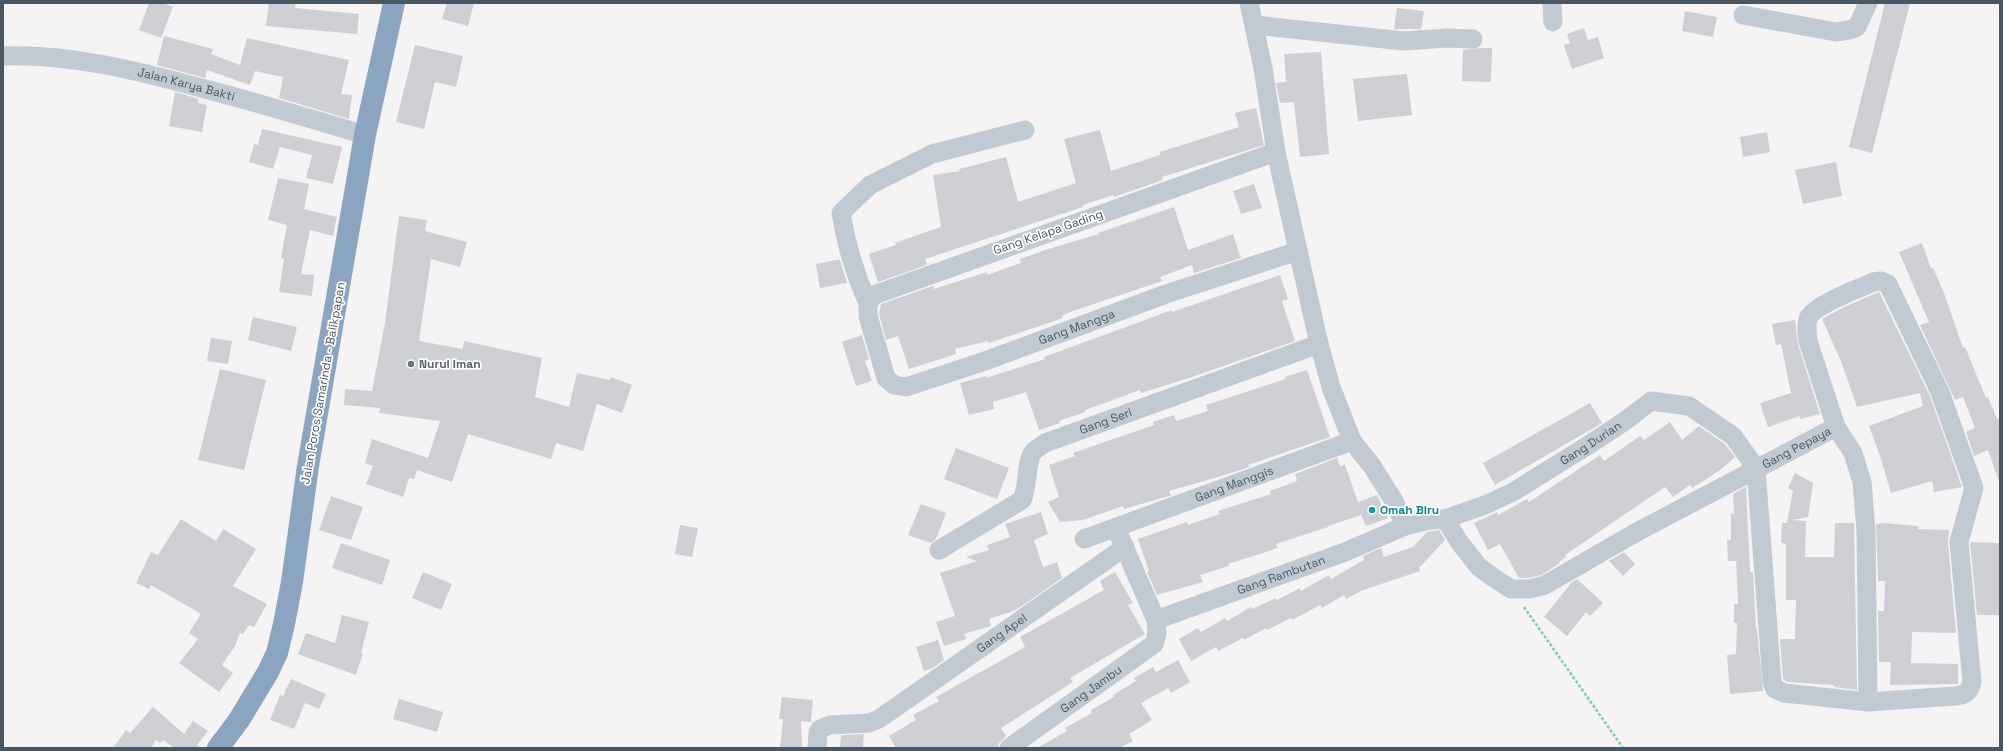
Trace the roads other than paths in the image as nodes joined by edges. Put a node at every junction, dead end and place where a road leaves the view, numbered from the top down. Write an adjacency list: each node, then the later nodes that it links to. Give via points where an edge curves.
1 (394, 3): 11 (highway, Jalan Poros Samarinda - Balikpapan)
2 (1249, 3): 7 (street)
3 (1552, 3): 6 (street)
4 (1868, 3): 5 (street, via 1857,27 1836,32)
5 (1743, 15)
6 (1553, 22)
7 (1254, 25): 8 (street, via 1404,41); 12 (street)
8 (1473, 39)
9 (3, 56): 11 (street, Jalan Karya Bakti, via 32,55 85,60 159,76)
10 (1025, 130): 14 (street, via 932,154 870,185 841,213 855,273)
11 (365, 135): 27 (highway, Jalan Poros Samarinda - Balikpapan, via 308,466 284,624 277,653 268,672 239,720)
12 (1276, 152): 13 (street); 14 (street, Gang Kelapa Gading, via 874,295)
13 (1298, 251): 14 (street, Gang Mangga, via 1166,294 906,387 894,386 886,378 868,316); 15 (street)
14 (868, 303)
15 (1319, 344): 17 (street, via 1331,387); 24 (street, Gang Seri, via 1045,444 1034,451 1030,459 1026,492 1022,500)
16 (1836, 427): 18 (street, Gang Pepaya); 26 (street, via 1853,453 1862,482 1866,532); 26 (street, via 1808,341 1808,318 1818,308 1873,282 1888,284 1940,392 1974,488 1959,542 1972,682 1971,689 1964,695)
17 (1352, 441): 20 (street, via 1383,483); 21 (street, Gang Manggis)
18 (1756, 468): 19 (street, Gang Durian, via 1733,436 1688,406 1651,401 1626,421 1513,492); 19 (street, Gang Pepaya, via 1545,585 1530,590 1511,589 1479,567); 26 (street, via 1772,685 1778,692)
19 (1445, 519): 20 (street, Gang Durian)
20 (1406, 526): 25 (street, Gang Rambutan, via 1344,552)
21 (1116, 528): 22 (street, Gang Manggis); 23 (street)
22 (1084, 540)
23 (1125, 547): 25 (street, via 1140,588); 28 (street, Gang Apel, via 879,719 869,723 820,728)
24 (939, 550)
25 (1156, 620): 29 (street, Gang Jambu, via 1158,634 1154,644)
26 (1868, 702)
27 (218, 748)
28 (817, 748)
29 (1009, 748)

